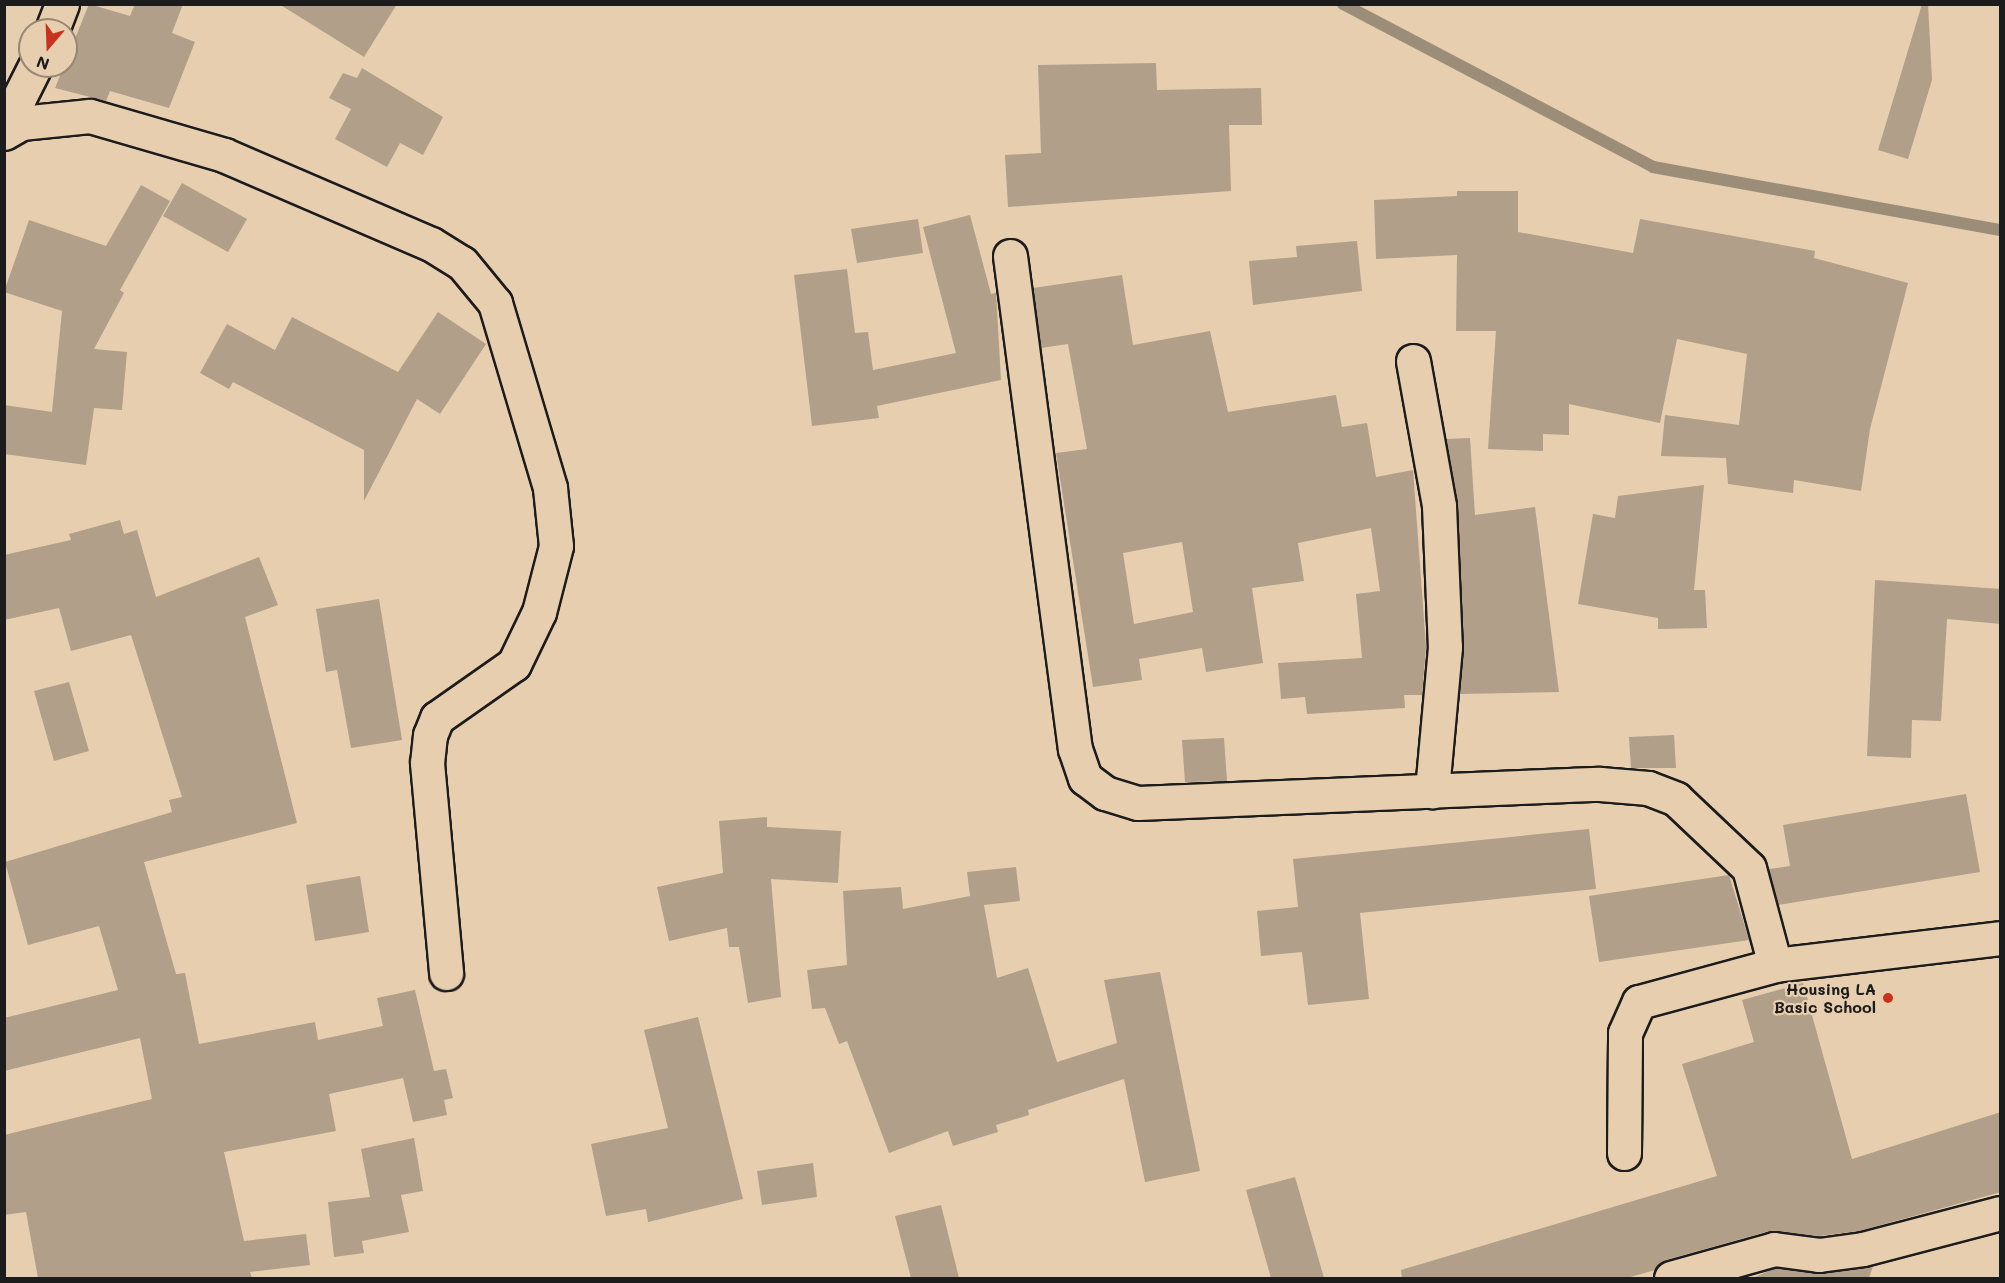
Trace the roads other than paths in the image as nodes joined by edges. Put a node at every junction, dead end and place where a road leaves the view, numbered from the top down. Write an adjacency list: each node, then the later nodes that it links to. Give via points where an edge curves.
1 (29, 78): 2 (street)
2 (4, 128)
3 (4, 133): 9 (street, via 21,123 90,116 224,155 431,244 462,263 495,303 550,488 555,546 538,612 514,664 437,718 430,735 427,763)
4 (1010, 256): 6 (street, via 1076,749 1085,778 1105,793 1138,803)
5 (1413, 361): 6 (street, via 1440,518 1445,646)
6 (1432, 791): 8 (street, via 1600,784 1648,788 1676,799 1749,868)
7 (2001, 938): 8 (street)
8 (1774, 965): 10 (street, via 1639,1002 1625,1033)
9 (446, 973)
10 (1624, 1153)
11 (2001, 1213): 12 (street, via 1863,1249 1820,1255 1774,1250)
12 (1671, 1278)

